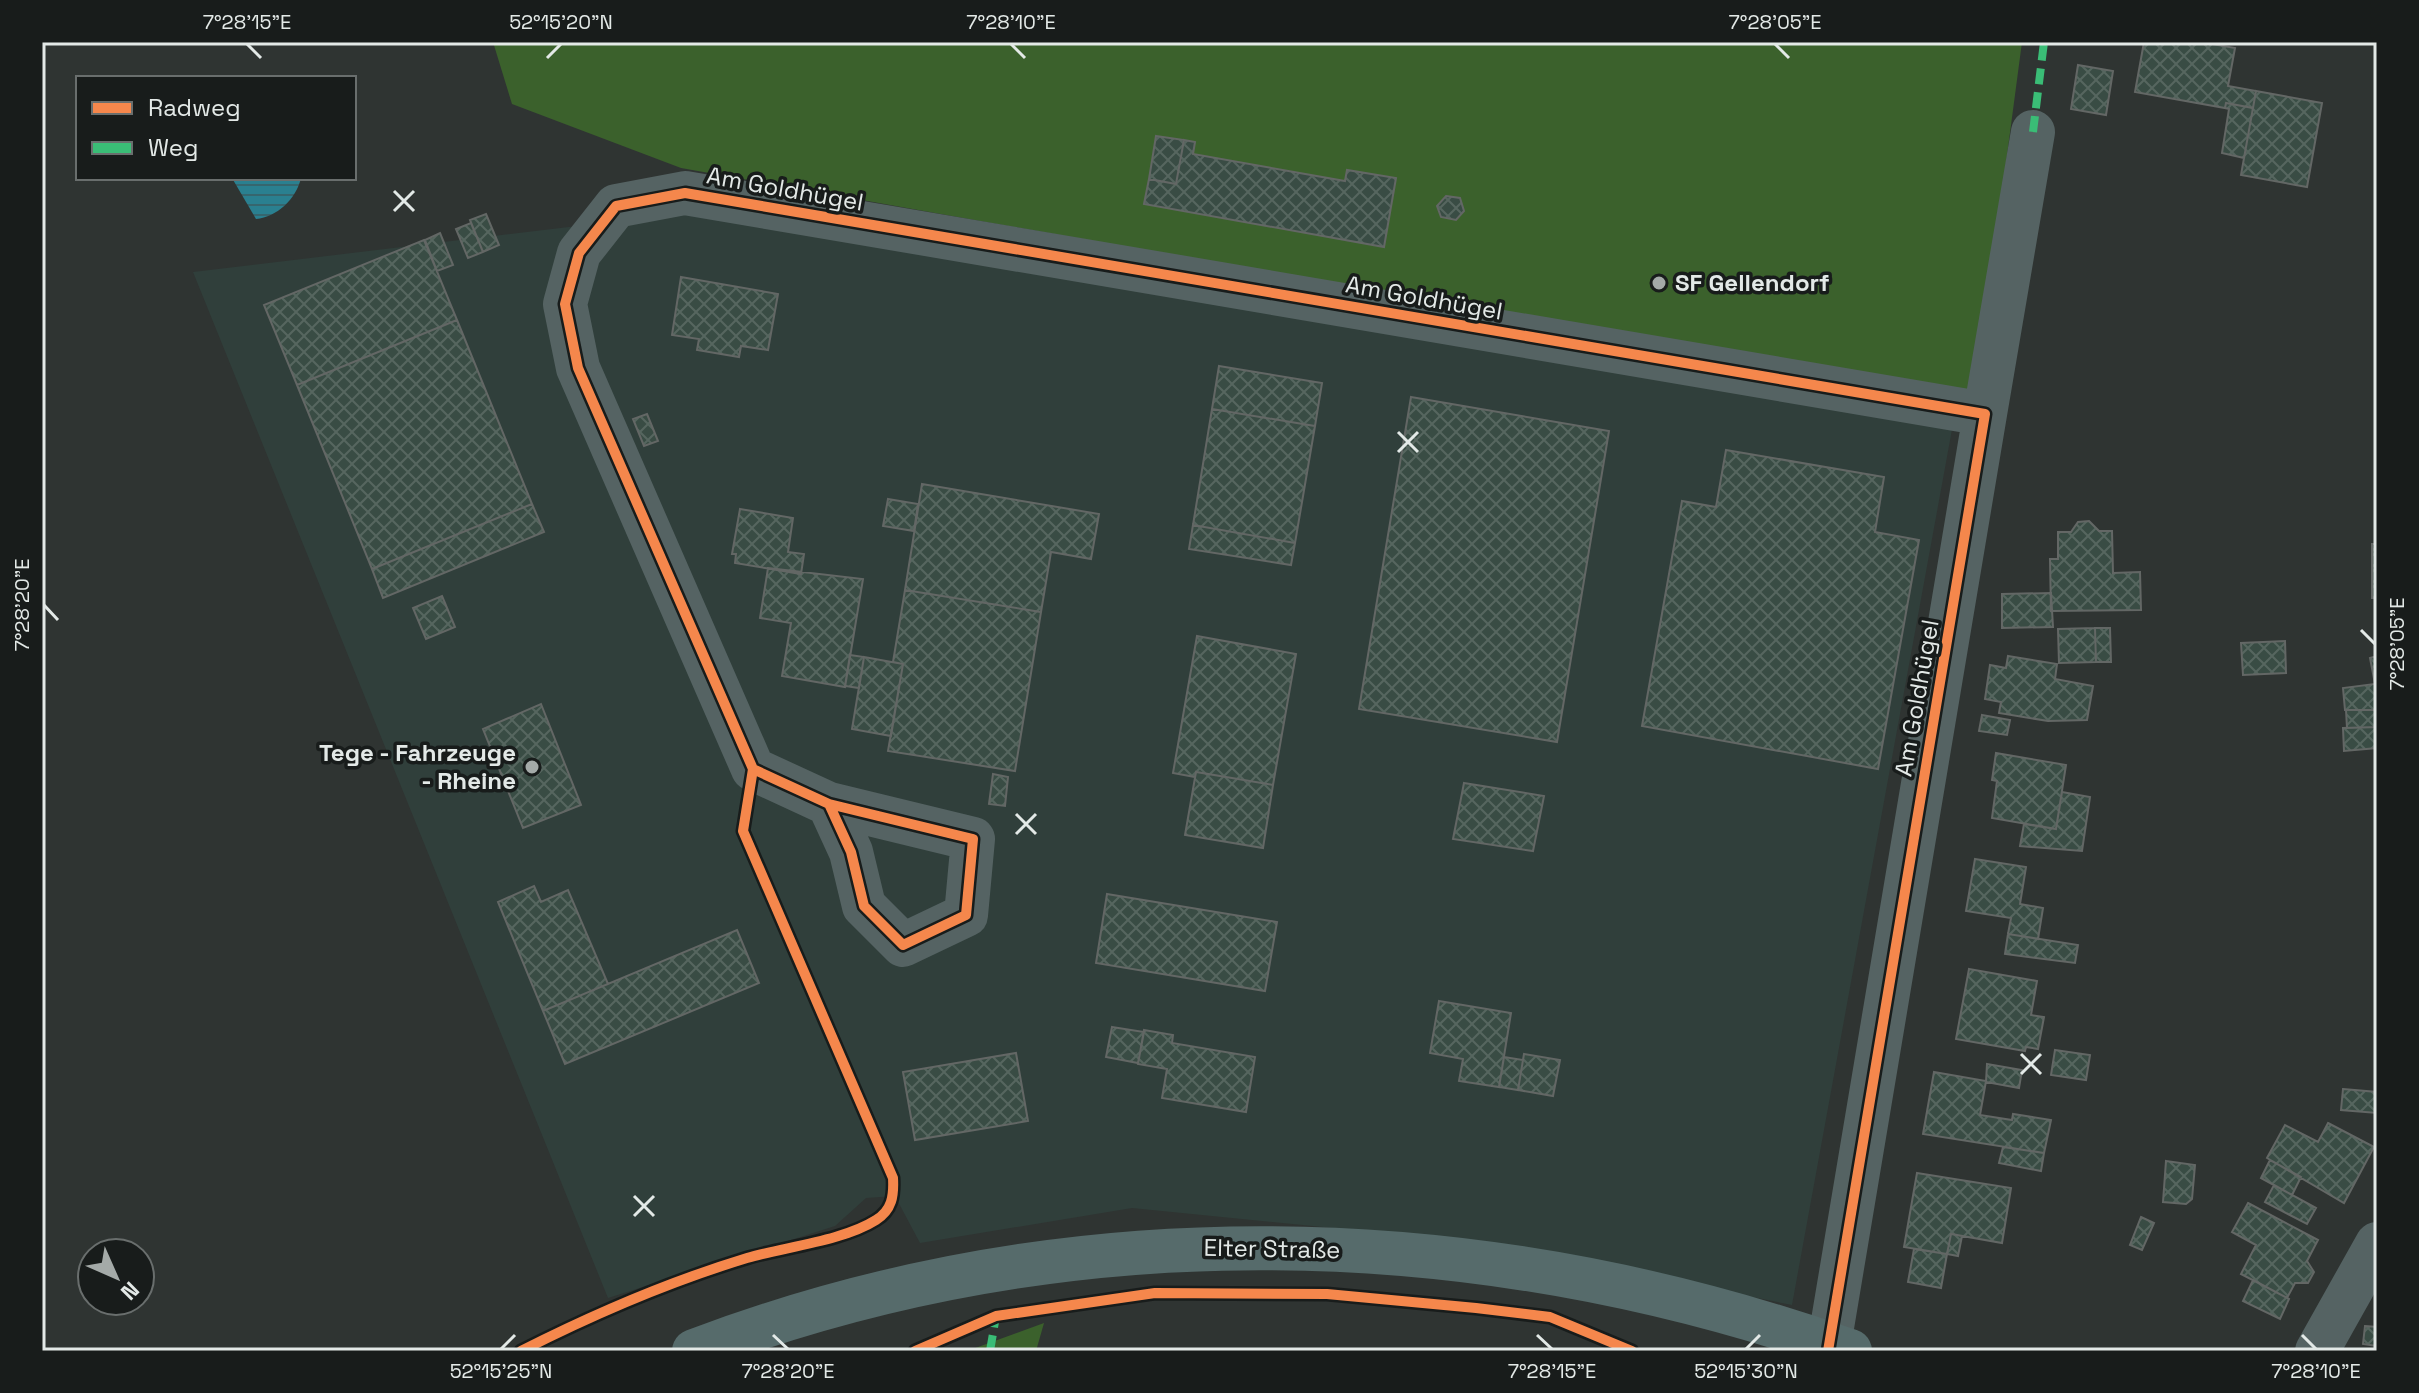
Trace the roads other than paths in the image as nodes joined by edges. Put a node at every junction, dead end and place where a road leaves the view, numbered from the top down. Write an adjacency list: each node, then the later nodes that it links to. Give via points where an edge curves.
1 (2033, 132): 2 (street, Am Goldhügel)
2 (1985, 414): 3 (street, Am Goldhügel, via 685,193 616,206 579,253 565,304 578,368 753,769); 5 (street, Am Goldhügel)
3 (829, 804)
4 (2377, 1244): 7 (street)
5 (1836, 1349): 6 (main road, Elter Straße, via 1746,1316 1633,1287 1486,1262 1231,1246 988,1272 871,1296)
6 (694, 1351)
7 (2317, 1351)

